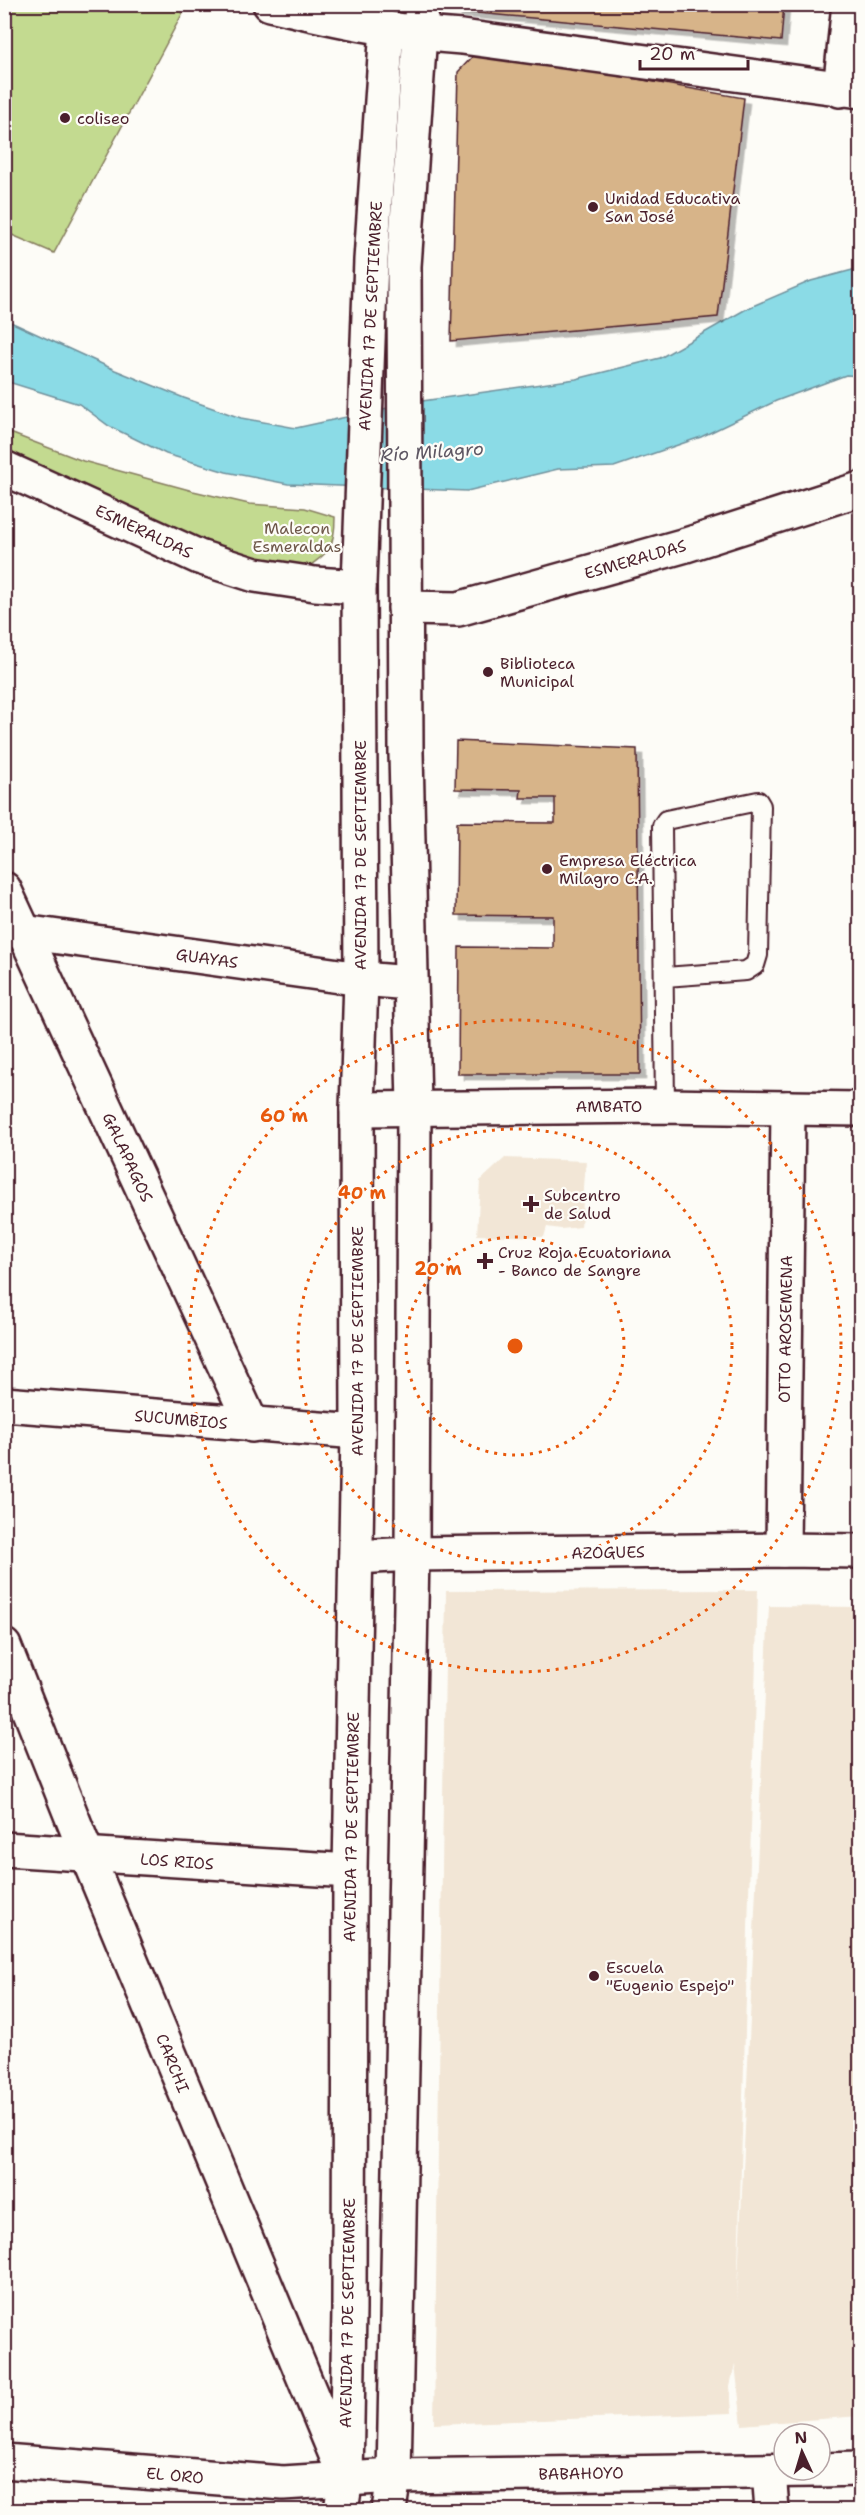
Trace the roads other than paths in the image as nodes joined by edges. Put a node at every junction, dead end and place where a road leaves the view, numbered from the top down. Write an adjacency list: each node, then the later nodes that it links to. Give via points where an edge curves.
1 (270, 4): 3 (street)
2 (849, 4): 4 (street)
3 (409, 22): 4 (street, via 462,37); 7 (street, AVENIDA 17 DE SEPTIEMBRE, via 371,260); 8 (street, AVENIDA 17 DE SEPTIEMBRE, via 404,266)
4 (850, 91)
5 (4, 468): 7 (street, ESMERALDAS, via 199,556 255,575 315,585)
6 (861, 489): 8 (street, ESMERALDAS, via 686,545 458,609)
7 (359, 586): 12 (street, AVENIDA 17 DE SEPTIEMBRE)
8 (405, 597): 13 (street, AVENIDA 17 DE SEPTIEMBRE)
9 (4, 889): 10 (street, GALAPAGOS)
10 (15, 931): 12 (street, GUAYAS); 20 (street, GALAPAGOS)
11 (665, 977): 11 (lane, via 746,971 755,965 761,818 758,801 666,820 662,826); 14 (lane)
12 (361, 979): 13 (street, GUAYAS); 17 (street, AVENIDA 17 DE SEPTIEMBRE)
13 (410, 983): 15 (street, AVENIDA 17 DE SEPTIEMBRE)
14 (665, 1106): 15 (street, AMBATO); 16 (street, AMBATO)
15 (414, 1107): 17 (street, AMBATO); 24 (street, AVENIDA 17 DE SEPTIEMBRE)
16 (788, 1108): 18 (street, AMBATO); 22 (street, OTTO AROSEMENA)
17 (357, 1109): 21 (street, AVENIDA 17 DE SEPTIEMBRE)
18 (861, 1109)
19 (4, 1404): 20 (street, SUCUMBIOS)
20 (252, 1425): 21 (street, SUCUMBIOS)
21 (358, 1432): 25 (street, AVENIDA 17 DE SEPTIEMBRE)
22 (783, 1550): 23 (street, AZOGUES); 24 (street, AZOGUES)
23 (861, 1551)
24 (412, 1554): 25 (street, AZOGUES); 35 (street, AVENIDA 17 DE SEPTIEMBRE)
25 (356, 1557): 29 (street, AVENIDA 17 DE SEPTIEMBRE)
26 (4, 1646): 28 (street, CARCHI)
27 (4, 1849): 28 (street, LOS RIOS)
28 (87, 1855): 29 (street, LOS RIOS); 36 (street, CARCHI)
29 (350, 1871): 36 (street, AVENIDA 17 DE SEPTIEMBRE)
30 (4, 2461): 36 (street, EL ORO, via 283,2483)
31 (861, 2469): 32 (street)
32 (832, 2470)
33 (769, 2471): 34 (street, BABAHOYO); 35 (street, BABAHOYO); 39 (street)
34 (772, 2471)
35 (394, 2476): 36 (street, BABAHOYO); 38 (street, AVENIDA 17 DE SEPTIEMBRE)
36 (346, 2479): 37 (street, AVENIDA 17 DE SEPTIEMBRE)
37 (341, 2511)
38 (389, 2511)
39 (772, 2511)

